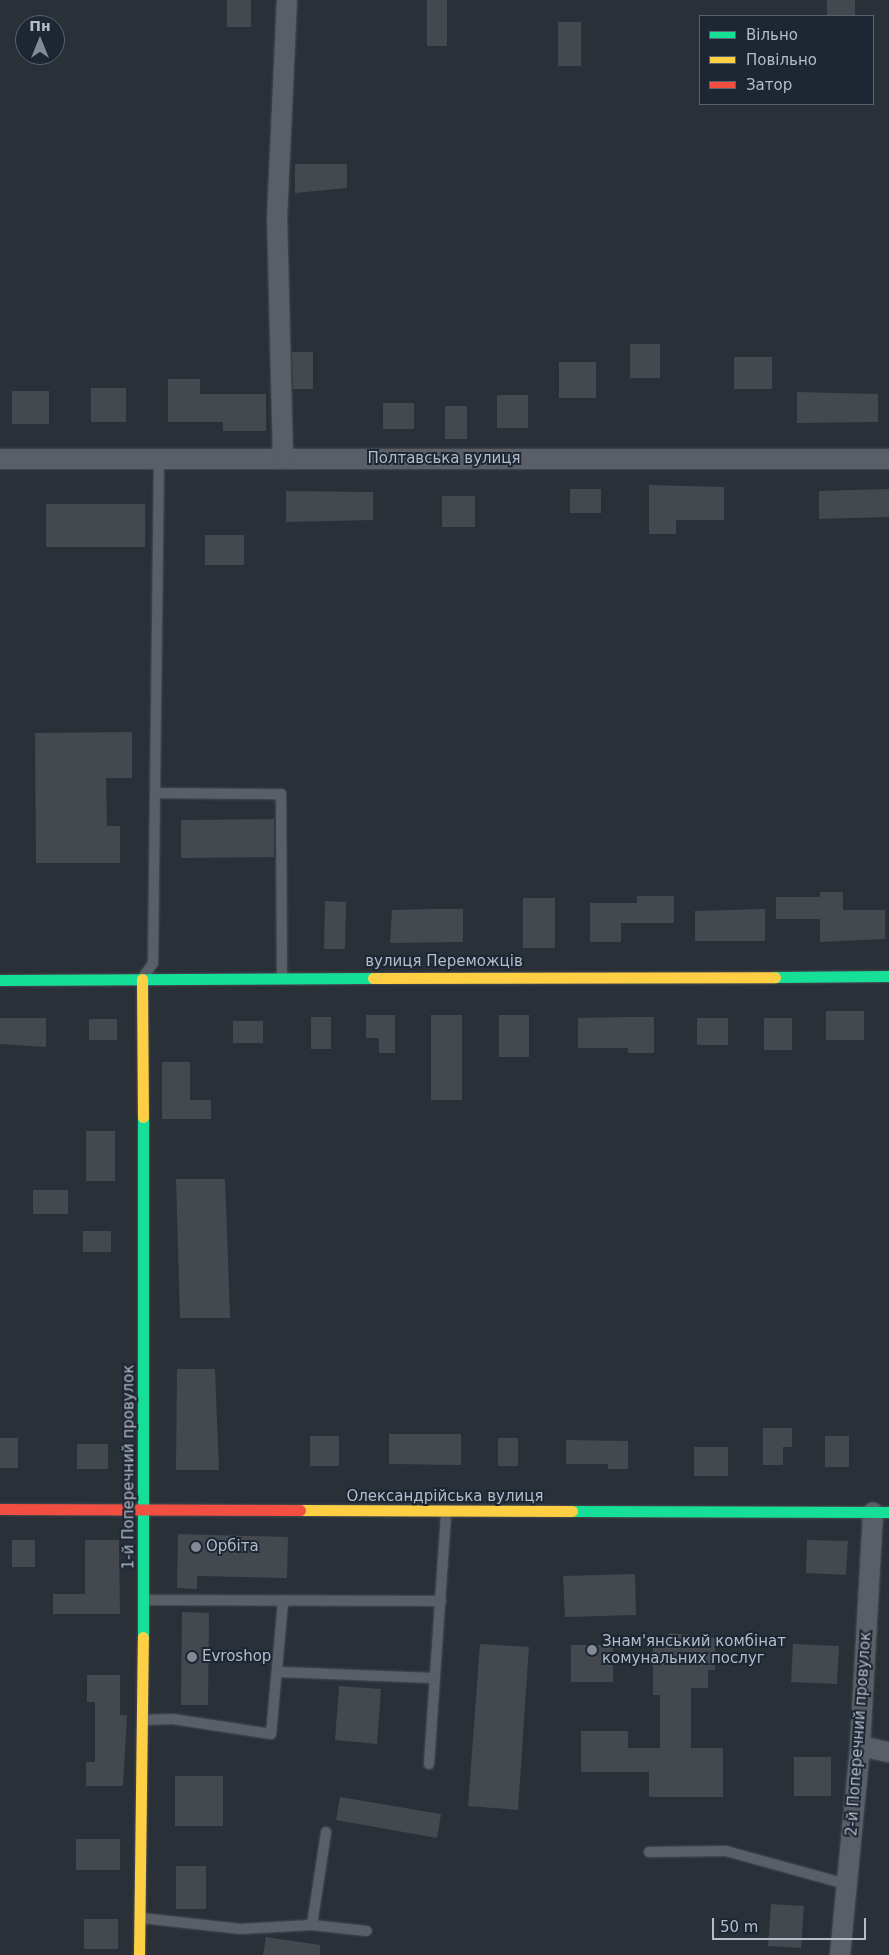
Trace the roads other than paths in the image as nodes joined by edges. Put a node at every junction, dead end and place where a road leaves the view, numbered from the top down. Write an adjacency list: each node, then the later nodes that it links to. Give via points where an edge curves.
1 (287, 0): 3 (street, via 277,219)
2 (0, 459): 5 (street, Полтавська вулиця)
3 (283, 459): 4 (street, Полтавська вулиця); 5 (street, Полтавська вулиця)
4 (889, 459)
5 (159, 461): 6 (lane)
6 (156, 792): 8 (lane, via 281,794); 9 (lane, via 153,962)
7 (889, 976): 8 (street, вулиця Переможців)
8 (282, 978): 9 (street, вулиця Переможців)
9 (142, 979): 10 (street, вулиця Переможців); 12 (street, 1-й Поперечний провулок)
10 (0, 980)
11 (0, 1509): 12 (street, Олександрійська вулиця)
12 (145, 1510): 14 (street, Олександрійська вулиця); 15 (street, 1-й Поперечний провулок)
13 (881, 1512): 14 (street, Олександрійська вулиця); 21 (street, 2-й Поперечний провулок)
14 (446, 1513): 17 (lane)
15 (144, 1600): 16 (lane); 20 (street, 1-й Поперечний провулок)
16 (283, 1600): 17 (lane); 18 (lane)
17 (441, 1601): 19 (lane)
18 (278, 1672): 19 (lane); 20 (lane, via 271,1734 173,1719)
19 (435, 1678): 23 (lane)
20 (143, 1720): 27 (street, 1-й Поперечний провулок)
21 (860, 1746): 22 (street); 26 (street, 2-й Поперечний провулок)
22 (889, 1752)
23 (429, 1764)
24 (326, 1832): 28 (lane)
25 (648, 1852): 26 (lane, via 726,1851)
26 (846, 1884): 31 (street, 2-й Поперечний провулок)
27 (140, 1918): 28 (lane, via 240,1928); 30 (street, 1-й Поперечний провулок)
28 (312, 1925): 29 (lane)
29 (366, 1931)
30 (139, 1955)
31 (840, 1955)

